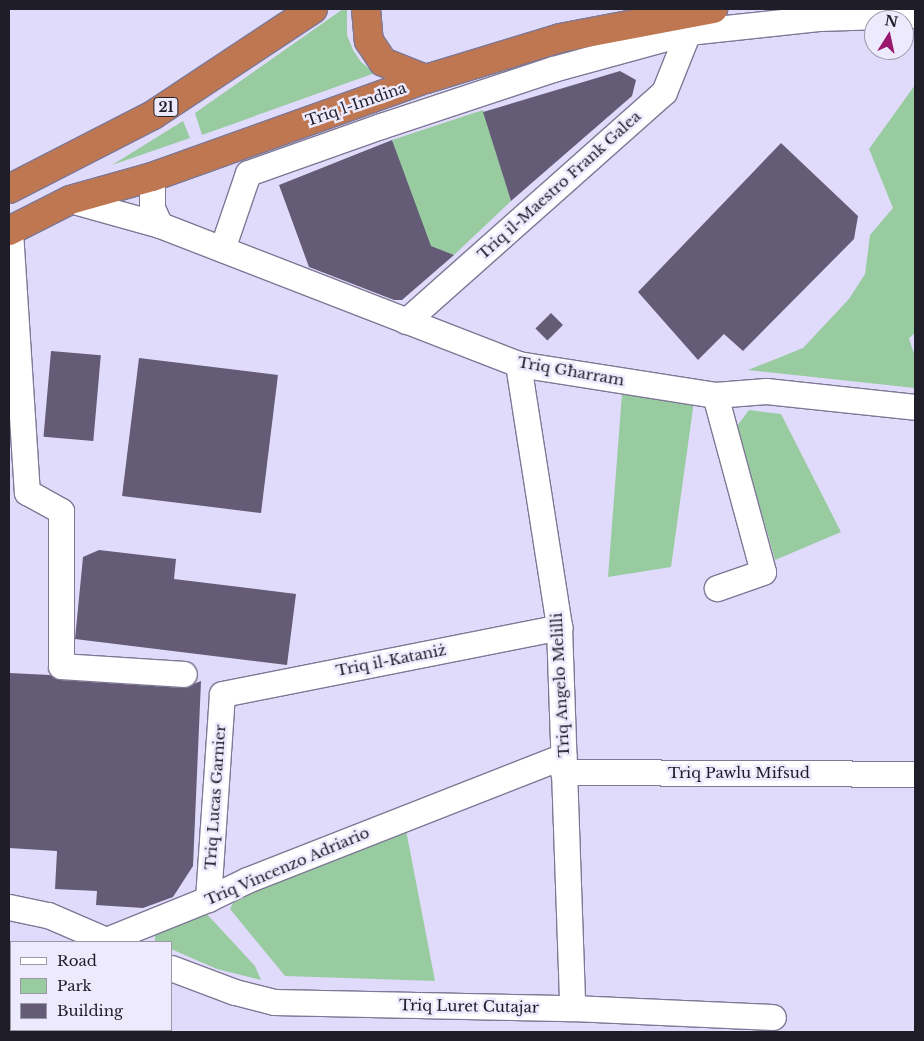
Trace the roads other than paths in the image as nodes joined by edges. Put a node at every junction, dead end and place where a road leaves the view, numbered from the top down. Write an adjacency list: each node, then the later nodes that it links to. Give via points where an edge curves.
1 (313, 9): 10 (highway, 21, via 153,115)
2 (366, 9): 8 (highway, via 368,41 375,52 397,70)
3 (625, 9): 7 (highway)
4 (713, 9): 7 (highway, Triq l-Imdina)
5 (915, 15): 6 (street, via 818,18)
6 (688, 32): 14 (street, via 553,69 248,173); 15 (street, Triq il-Maestro Frank Galea, via 664,92)
7 (560, 38): 8 (highway, Triq l-Imdina)
8 (426, 79): 9 (highway, Triq l-Imdina)
9 (152, 176): 11 (highway, Triq l-Imdina); 12 (street, via 152,208)
10 (9, 189)
11 (70, 200): 12 (street, Triq Għarram); 13 (highway, Triq l-Imdina)
12 (160, 225): 14 (street, Triq Għarram)
13 (9, 231): 21 (street, via 27,492 61,511 61,666)
14 (222, 249): 15 (street, Triq Għarram)
15 (406, 321): 16 (street, Triq Għarram)
16 (518, 364): 17 (street, Triq Għarram); 20 (street, Triq Angelo Melilli)
17 (716, 395): 18 (street, Triq Għarram, via 766,391); 19 (street, via 763,572)
18 (915, 408)
19 (717, 588)
20 (560, 627): 22 (street, Triq il-Kataniż); 23 (street, Triq Angelo Melilli)
21 (184, 674)
22 (222, 694): 25 (street, Triq Lucas Garnier)
23 (563, 764): 24 (street, Triq Pawlu Mifsud); 25 (street, Triq Vincenzo Adriario, via 248,880); 29 (street, Triq Angelo Melilli)
24 (915, 774)
25 (208, 900): 27 (street, Triq Vincenzo Adriario)
26 (9, 907): 27 (street, Triq Vincenzo Adriario, via 48,915)
27 (108, 941)
28 (172, 968): 29 (street, Triq Luret Cutajar, via 235,992 274,1002)
29 (572, 1008): 30 (street, Triq Luret Cutajar)
30 (773, 1017)

